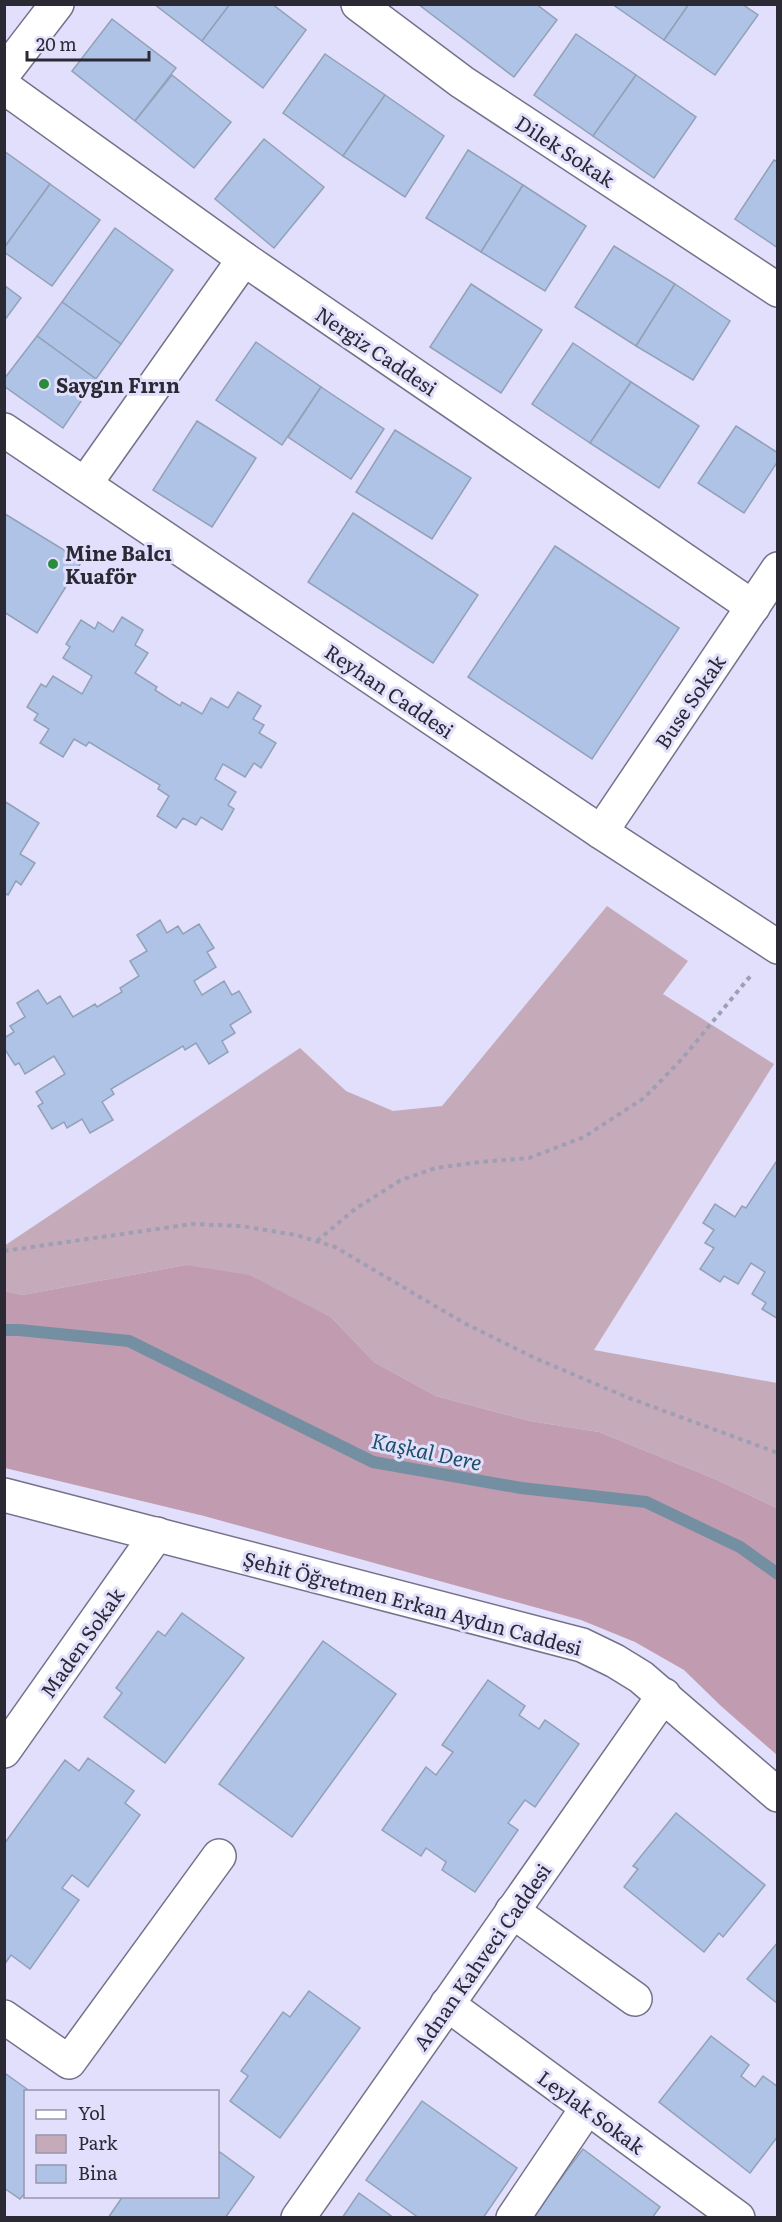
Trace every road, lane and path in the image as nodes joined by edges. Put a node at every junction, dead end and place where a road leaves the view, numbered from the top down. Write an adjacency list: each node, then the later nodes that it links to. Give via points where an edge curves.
1 (57, 4): 3 (street)
2 (358, 4): 6 (street, Dilek Sokak, via 462,82)
3 (4, 73)
4 (4, 87): 5 (street, Nergiz Caddesi)
5 (244, 259): 8 (street); 10 (street, Nergiz Caddesi)
6 (777, 290)
7 (4, 430): 8 (street, Reyhan Caddesi)
8 (85, 484): 11 (street, Reyhan Caddesi)
9 (777, 569): 10 (street, Buse Sokak)
10 (753, 607): 11 (street, Buse Sokak)
11 (601, 832): 12 (street, Reyhan Caddesi)
12 (776, 946): 13 (path, via 675,1067 644,1098 592,1132 529,1158 436,1168 401,1180 355,1209)
13 (317, 1242): 14 (path, via 241,1226 192,1224); 15 (path, via 334,1247 464,1323 537,1359 628,1398)
14 (4, 1251)
15 (777, 1453)
16 (4, 1495): 17 (street, Şehit Öğretmen Erkan Aydın Caddesi)
17 (157, 1534): 18 (street, Şehit Öğretmen Erkan Aydın Caddesi, via 582,1644 624,1666); 19 (street, Maden Sokak)
18 (664, 1695): 20 (street, Şehit Öğretmen Erkan Aydın Caddesi); 22 (street, Adnan Kahveci Caddesi)
19 (4, 1751)
20 (777, 1795)
21 (219, 1856): 25 (street, via 69,2062)
22 (512, 1911): 23 (street); 24 (street, Adnan Kahveci Caddesi)
23 (635, 1999)
24 (447, 2004): 26 (street, Leylak Sokak); 27 (street, Adnan Kahveci Caddesi)
25 (4, 2017)
26 (587, 2108): 28 (street); 29 (street, Leylak Sokak)
27 (298, 2217)
28 (513, 2217)
29 (738, 2217)

